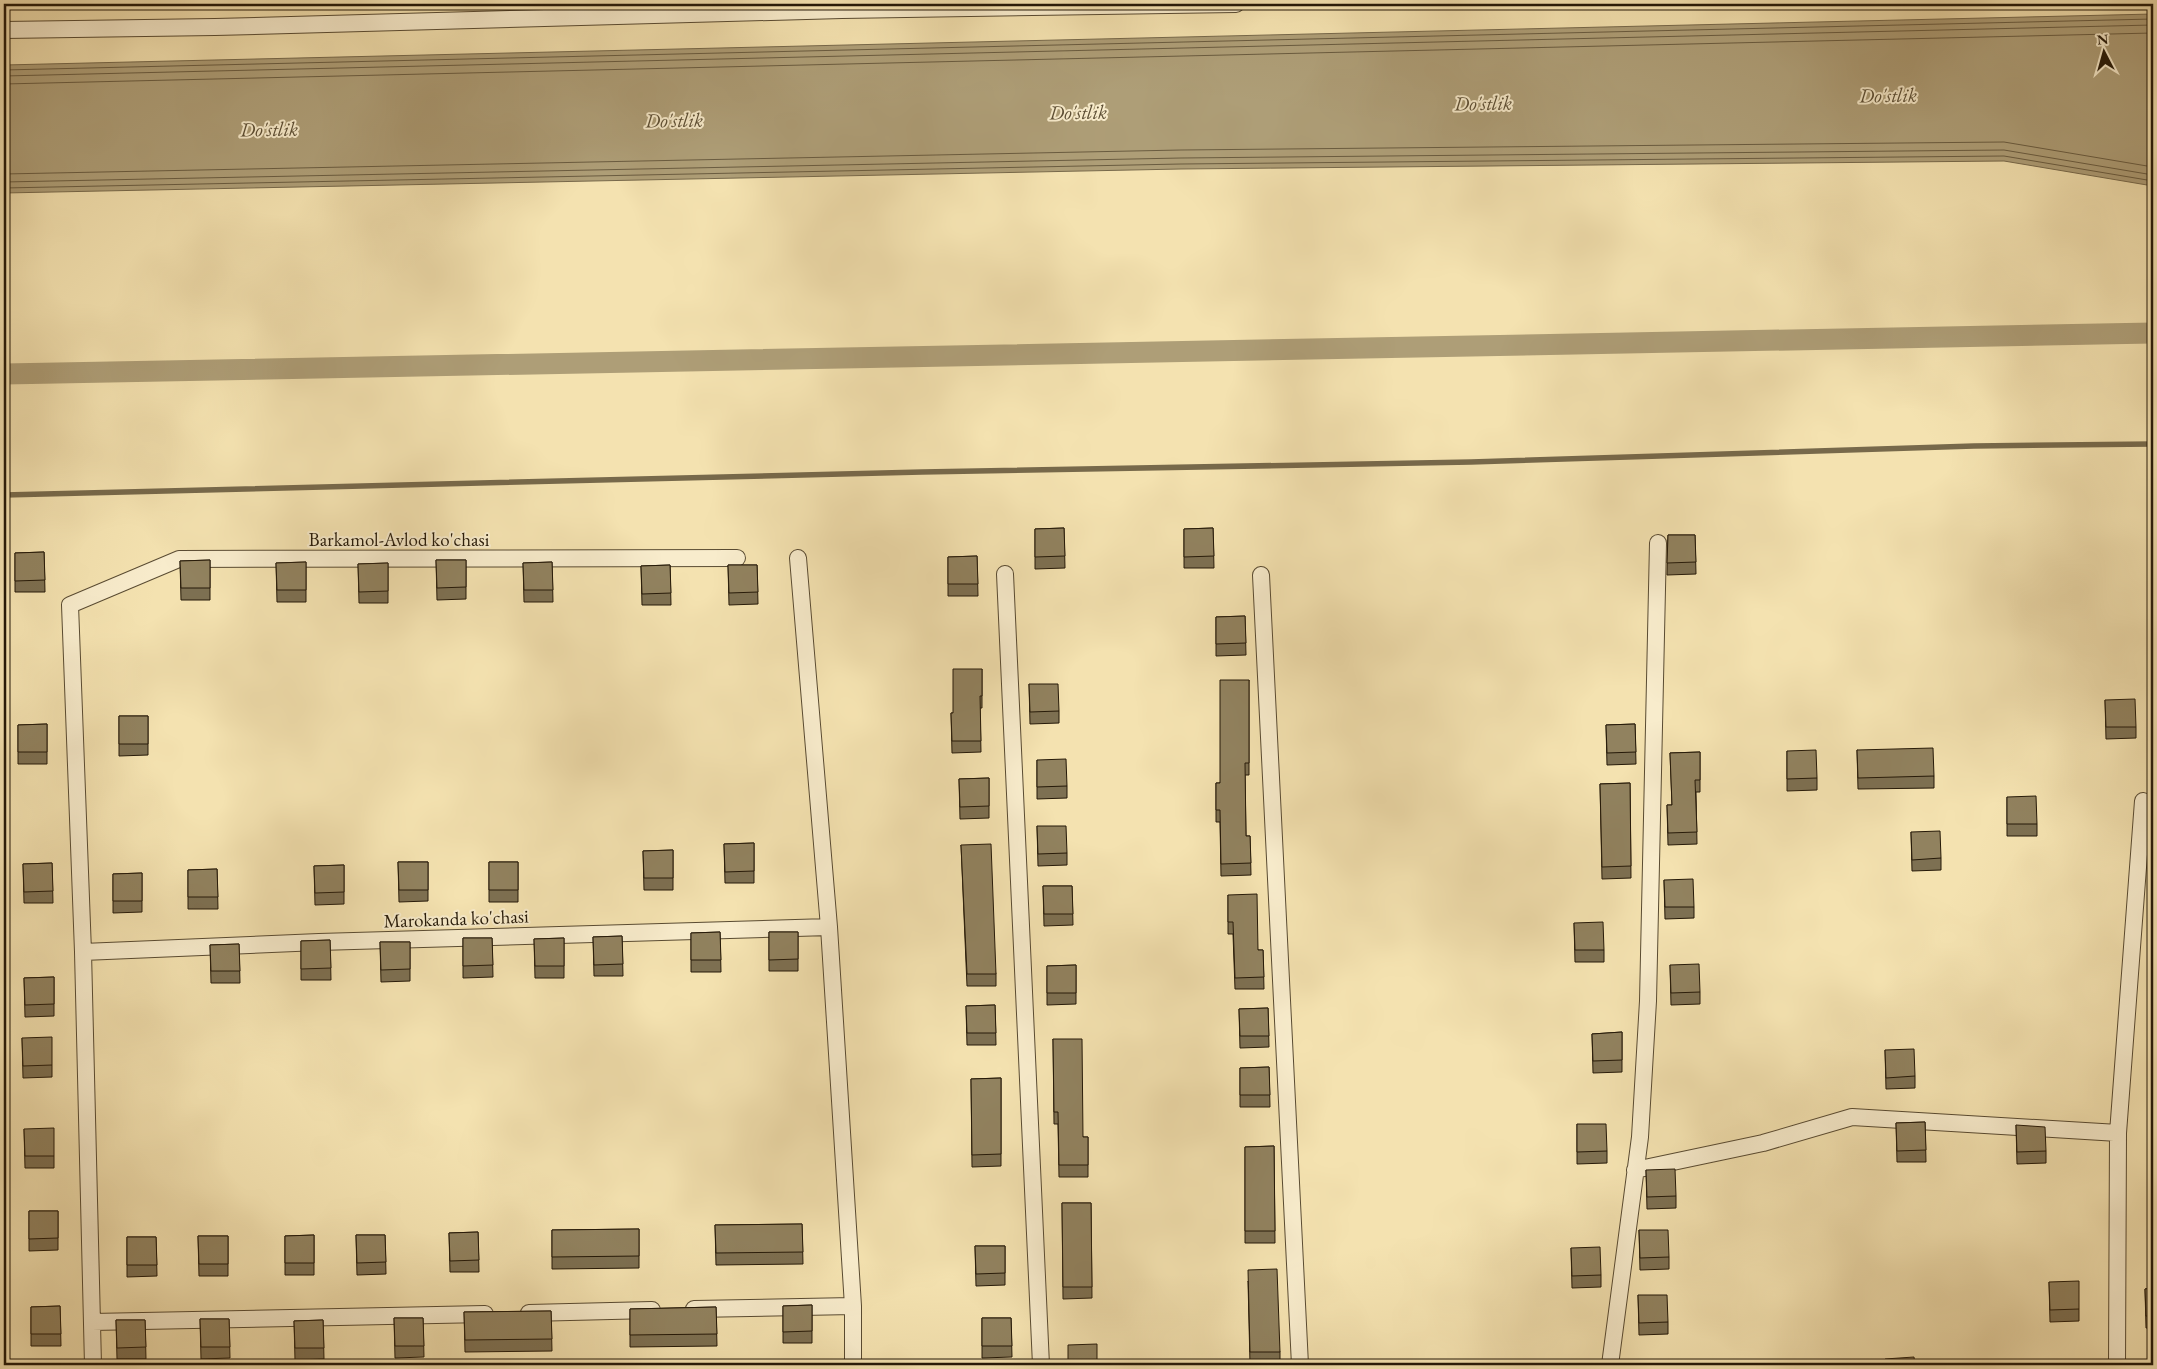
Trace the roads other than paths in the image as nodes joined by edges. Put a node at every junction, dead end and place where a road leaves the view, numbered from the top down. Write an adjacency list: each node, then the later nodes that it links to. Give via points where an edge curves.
1 (1201, 4): 2 (street); 3 (street)
2 (1236, 4)
3 (4, 30)
4 (1658, 543): 13 (street, via 1648,1001)
5 (737, 558): 11 (street, Barkamol-Avlod ko'chasi, via 179,559 70,605)
6 (798, 558): 10 (street)
7 (1005, 574): 20 (street)
8 (1261, 575): 21 (street)
9 (2143, 801): 12 (street)
10 (829, 927): 11 (street, Marokanda ko'chasi); 14 (street)
11 (83, 952): 17 (street)
12 (2118, 1133): 13 (street, via 1852,1117 1763,1142); 23 (street)
13 (1635, 1170): 22 (street)
14 (853, 1306): 16 (street); 19 (street)
15 (497, 1313): 17 (street)
16 (517, 1313)
17 (92, 1322): 18 (street)
18 (93, 1365)
19 (853, 1365)
20 (1041, 1365)
21 (1300, 1365)
22 (1610, 1365)
23 (2117, 1365)

